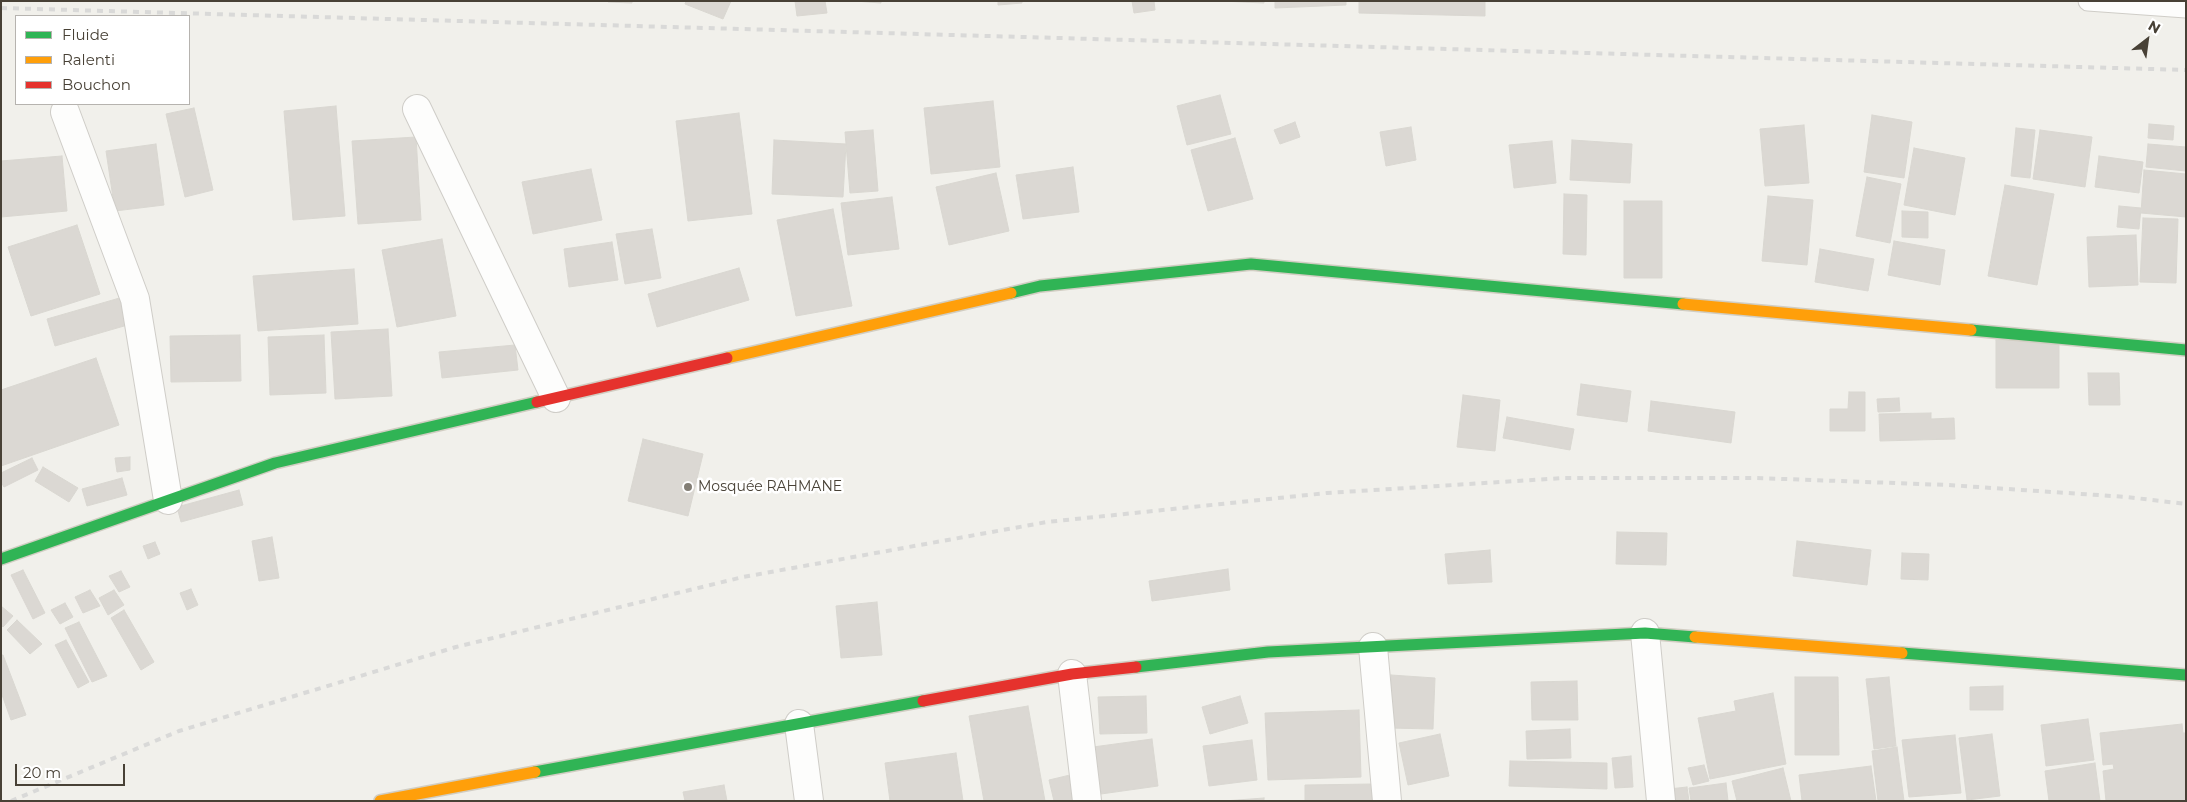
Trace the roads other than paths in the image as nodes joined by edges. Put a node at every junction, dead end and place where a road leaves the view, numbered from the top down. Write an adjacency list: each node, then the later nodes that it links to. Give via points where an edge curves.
1 (2088, 1): 2 (lane)
2 (2186, 8)
3 (417, 109): 6 (street)
4 (65, 112): 7 (street, via 135,299)
5 (2186, 350): 6 (street, via 1251,264 1040,286)
6 (556, 398): 7 (street, via 275,463)
7 (168, 500): 8 (street)
8 (1, 559)
9 (1645, 633): 10 (street); 12 (street); 18 (street)
10 (1372, 647): 11 (street, via 1268,652); 17 (street)
11 (1072, 674): 13 (street); 16 (street)
12 (2186, 675)
13 (799, 724): 14 (street); 15 (street)
14 (380, 801)
15 (809, 801)
16 (1087, 801)
17 (1387, 801)
18 (1661, 801)

